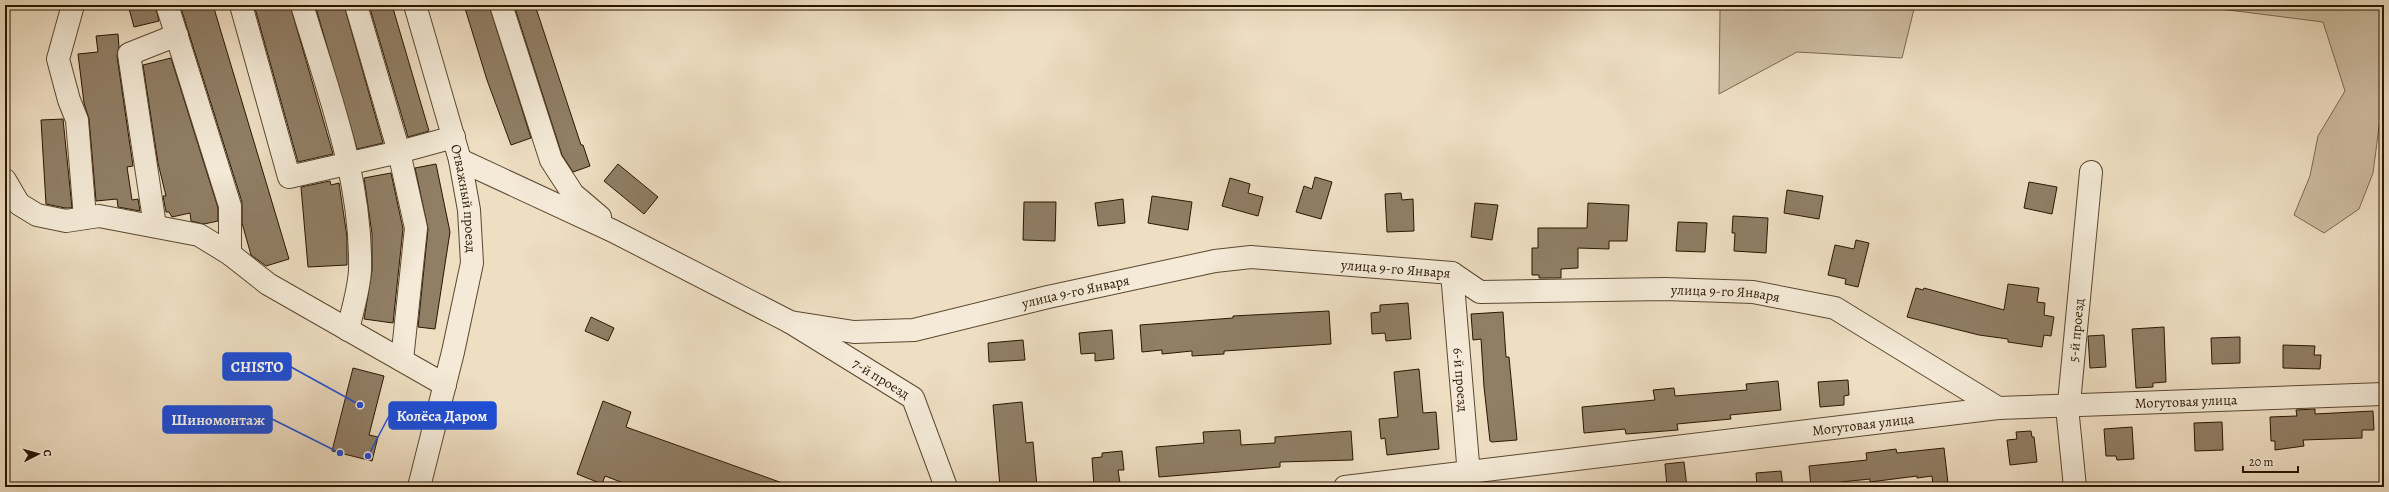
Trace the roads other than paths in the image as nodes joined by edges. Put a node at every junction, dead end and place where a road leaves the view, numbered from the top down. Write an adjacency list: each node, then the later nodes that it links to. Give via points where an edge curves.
1 (73, 5): 15 (street, via 58,58 68,100 76,120)
2 (167, 5): 8 (street)
3 (241, 5): 12 (street, via 289,177)
4 (302, 5): 12 (street)
5 (356, 5): 10 (street)
6 (415, 5): 9 (street, Отважный проезд)
7 (501, 5): 17 (street, via 551,160 573,194 592,208)
8 (177, 35): 16 (street, via 129,54); 18 (street, via 230,206)
9 (454, 137): 10 (street); 11 (street, Отважный проезд)
10 (399, 152): 12 (street); 22 (street, via 416,228)
11 (460, 160): 17 (street); 23 (street, Отважный проезд, via 469,210 472,262)
12 (350, 163): 21 (street, via 359,239 360,272)
13 (2091, 172): 25 (street, 5-й проезд)
14 (5, 180): 15 (street, via 19,204 37,215 66,221)
15 (85, 218): 16 (street, via 99,216)
16 (155, 226): 18 (street, via 199,236)
17 (613, 231): 20 (street)
18 (230, 254): 21 (street, via 268,284)
19 (1452, 273): 20 (street, улица 9-го Января, via 1251,257 1215,261 1048,297 914,330 854,332); 26 (street, улица 9-го Января, via 1480,292 1665,289 1753,292 1835,308); 27 (street, 6-й проезд)
20 (790, 322): 29 (street, 7-й проезд, via 913,398)
21 (348, 330): 22 (street)
22 (402, 360): 23 (street)
23 (444, 385): 28 (street, Отважный проезд)
24 (2384, 394): 25 (street, Могутовая улица)
25 (2067, 407): 26 (street, Могутовая улица); 31 (street, 5-й проезд)
26 (1998, 408): 27 (street, Могутовая улица)
27 (1469, 480): 30 (street, Могутовая улица)
28 (419, 487)
29 (946, 487)
30 (1345, 487)
31 (2075, 487)

